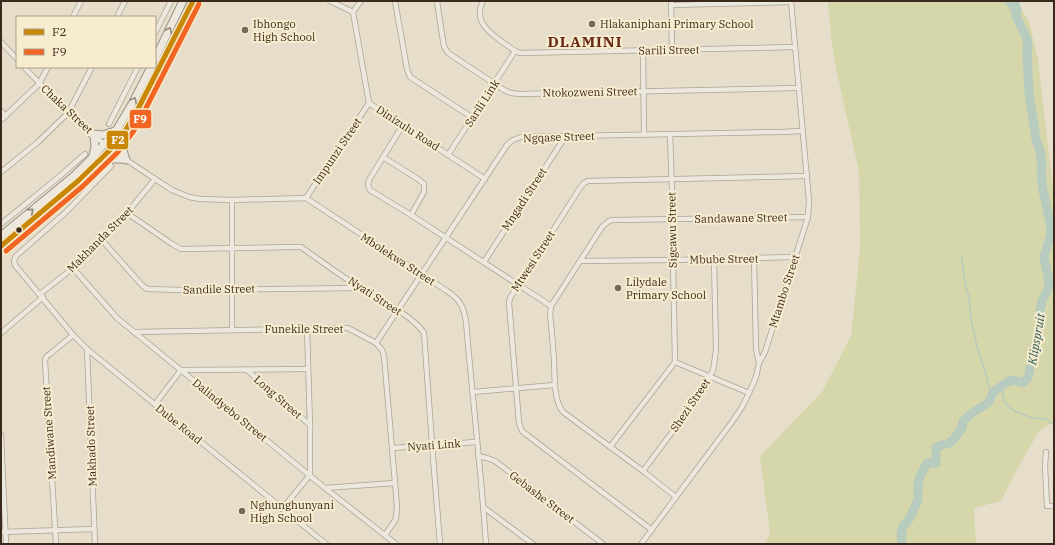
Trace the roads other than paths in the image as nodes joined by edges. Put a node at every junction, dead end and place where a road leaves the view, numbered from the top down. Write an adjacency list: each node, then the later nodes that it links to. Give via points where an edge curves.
1 (81, 1): 14 (street)
2 (125, 1): 15 (street)
3 (172, 1): 16 (street)
4 (183, 1): 22 (main road, one-way to 4)
5 (193, 1): 41 (main road)
6 (330, 1): 13 (street)
7 (361, 1): 13 (street)
8 (395, 1): 37 (street, via 410,77)
9 (437, 1): 30 (street, Ntokozweni Street, via 444,46 448,53)
10 (484, 1): 20 (street, via 480,11 482,23)
11 (791, 1): 12 (street); 18 (street, Mtambo Street)
12 (671, 3): 19 (street)
13 (353, 12): 33 (street, Dinizulu Road)
14 (74, 16)
15 (118, 16)
16 (156, 31)
17 (1, 42): 23 (street)
18 (795, 48): 19 (street, Sarili Street); 31 (street, Mtambo Street)
19 (672, 50): 21 (street, Sarili Street)
20 (515, 51): 21 (street, Sarili Street); 30 (street, Sarili Link)
21 (643, 51): 32 (street)
22 (156, 57)
23 (16, 58)
24 (25, 68): 29 (street, Chaka Street)
25 (47, 68): 29 (street)
26 (91, 68): 35 (street)
27 (137, 68): 39 (street)
28 (150, 68): 42 (main road, one-way to 28)
29 (39, 84): 35 (street, Chaka Street); 36 (street)
30 (494, 84): 32 (street, Ntokozweni Street, via 514,94); 37 (street, Sarili Link)
31 (798, 88): 32 (street, Ntokozweni Street); 43 (street, Mtambo Street)
32 (644, 91): 46 (street)
33 (369, 103): 40 (street, Dinizulu Road); 60 (street, Impunzi Street)
34 (1, 111): 36 (street)
35 (68, 113): 44 (street, Chaka Street); 55 (street)
36 (6, 116): 38 (street)
37 (473, 118): 50 (street, Sarili Link)
38 (1, 120)
39 (109, 124)
40 (403, 125): 50 (street, Dinizulu Road); 51 (street)
41 (127, 128): 49 (main road); 53 (main road, via 122,143)
42 (116, 131): 44 (main road, via 103,135); 48 (main road)
43 (802, 131): 45 (street, Ngqase Street); 56 (street, Mtambo Street)
44 (93, 134): 48 (street, Chaka Street); 52 (main road, via 95,147)
45 (670, 134): 46 (street, Ngqase Street); 59 (street, Sigcawu Street)
46 (644, 135): 47 (street, Ngqase Street)
47 (565, 137): 58 (street, Ngqase Street, via 521,137 513,140); 77 (street, Mngadi Street)
48 (104, 144): 49 (street, Chaka Street); 52 (main road)
49 (111, 149): 52 (main road); 53 (street)
50 (448, 155): 58 (street, Dinizulu Road)
51 (383, 157): 63 (street, via 424,184 424,192); 63 (street, via 369,180 370,190)
52 (90, 160): 53 (main road); 66 (street, via 60,176); 67 (main road, one-way to 52); 70 (main road, via 78,181)
53 (126, 160): 57 (street)
54 (111, 166): 83 (street, Dube Road, via 65,213 14,259 15,265)
55 (1, 172)
56 (807, 176): 59 (street, Mtwesi Street); 64 (street, Mtambo Street)
57 (155, 179): 61 (street, via 188,197); 62 (street, Makhanda Street)
58 (485, 179): 68 (street, Ngqase Street)
59 (671, 179): 65 (street, Sigcawu Street); 80 (street, Mtwesi Street, via 597,180 584,183)
60 (306, 198): 61 (street); 79 (street, Mbolekwa Street)
61 (232, 200): 71 (street)
62 (127, 213): 69 (street, Makhanda Street); 71 (street, Nyati Street, via 182,249)
63 (411, 215): 68 (street)
64 (808, 217): 65 (street, Sandawane Street); 72 (street, Mtambo Street)
65 (673, 219): 75 (street, Sigcawu Street); 76 (street, Sandawane Street, via 609,221 602,227)
66 (1, 224)
67 (1, 236)
68 (446, 238): 77 (street); 79 (street, Ngqase Street)
69 (101, 239): 78 (street, Makhanda Street); 82 (street, Sandile Street, via 145,288)
70 (1, 246)
71 (232, 248): 81 (street, Nyati Street, via 301,247); 82 (street)
72 (795, 257): 73 (street, Mbube Street); 94 (street, Mtambo Street)
73 (754, 258): 74 (street, Mbube Street); 94 (street, via 756,349)
74 (714, 259): 75 (street, Mbube Street); 98 (street, Shezi Street, via 716,349)
75 (673, 260): 76 (street, Mbube Street); 93 (street, Sigcawu Street)
76 (581, 261): 84 (street, Sandawane Street)
77 (484, 262): 80 (street)
78 (73, 268): 83 (street, Makhanda Street); 88 (street, Dalindyebo Street, via 117,318)
79 (422, 275): 85 (street, Ngqase Street); 101 (street, Mbolekwa Street, via 453,295 462,305)
80 (518, 283): 84 (street); 100 (street, Mtwesi Street, via 509,303)
81 (360, 288): 82 (street, Sandile Street); 85 (street, Nyati Street)
82 (232, 290): 87 (street)
83 (41, 296): 89 (street, Makhanda Street); 90 (street, Dube Road)
84 (551, 306): 99 (street)
85 (398, 311): 91 (street, Ngqase Street); 107 (street, Nyati Street, via 420,326 424,333)
86 (307, 328): 87 (street, Funekile Street); 91 (street, Funekile Street, via 348,328); 95 (street, Long Street)
87 (232, 330): 88 (street, Funekile Street)
88 (134, 332): 96 (street, Dalindyebo Street)
89 (1, 333)
90 (73, 335): 92 (street, Dube Road); 121 (street, Mandiwane Street, via 45,361)
91 (376, 344): 109 (street, via 384,356)
92 (87, 349): 103 (street, Dube Road); 120 (street, Makhado Street)
93 (675, 362): 98 (street); 108 (street)
94 (759, 363): 102 (street, Mtambo Street)
95 (308, 369): 97 (street, Long Street); 104 (street, Long Street)
96 (181, 370): 97 (street, Long Street); 103 (street); 113 (street, Dalindyebo Street)
97 (247, 370): 104 (street, Long Street)
98 (710, 376): 102 (street); 112 (street, Shezi Street, via 691,408)
99 (555, 385): 100 (street); 108 (street, via 563,412)
100 (516, 389): 101 (street); 122 (street, Mtwesi Street, via 522,432)
101 (473, 392): 106 (street, Mbolekwa Street)
102 (749, 393): 116 (street, Mtambo Street, via 732,422)
103 (155, 404): 119 (street, Dube Road)
104 (310, 425): 113 (street, Long Street)
105 (1, 435): 123 (street)
106 (476, 442): 107 (street, Nyati Link); 111 (street, Mbolekwa Street)
107 (432, 444): 109 (street, Nyati Link); 130 (street, Nyati Street)
108 (610, 447): 112 (street)
109 (392, 448): 114 (street)
110 (1046, 452): 117 (street, via 1047,506)
111 (478, 456): 118 (street, Mbolekwa Street); 133 (street, Gebashe Street, via 495,462)
112 (643, 471): 116 (street)
113 (310, 475): 115 (street, Dalindyebo Street); 119 (street)
114 (395, 483): 115 (street); 124 (street, via 397,514)
115 (325, 488): 124 (street, Dalindyebo Street)
116 (676, 497): 122 (street, Mtambo Street)
117 (1054, 506)
118 (483, 507): 131 (street, Mbolekwa Street); 132 (street)
119 (282, 509): 128 (street, Dube Road)
120 (94, 529): 121 (street); 127 (street, Makhado Street)
121 (56, 530): 123 (street); 126 (street, Mandiwane Street)
122 (652, 530): 134 (street, Mtambo Street)
123 (3, 532): 125 (street)
124 (385, 535): 129 (street, Dalindyebo Street)
125 (6, 544)
126 (56, 544)
127 (95, 544)
128 (326, 544)
129 (396, 544)
130 (440, 544)
131 (486, 544)
132 (533, 544)
133 (603, 544)
134 (641, 544)

